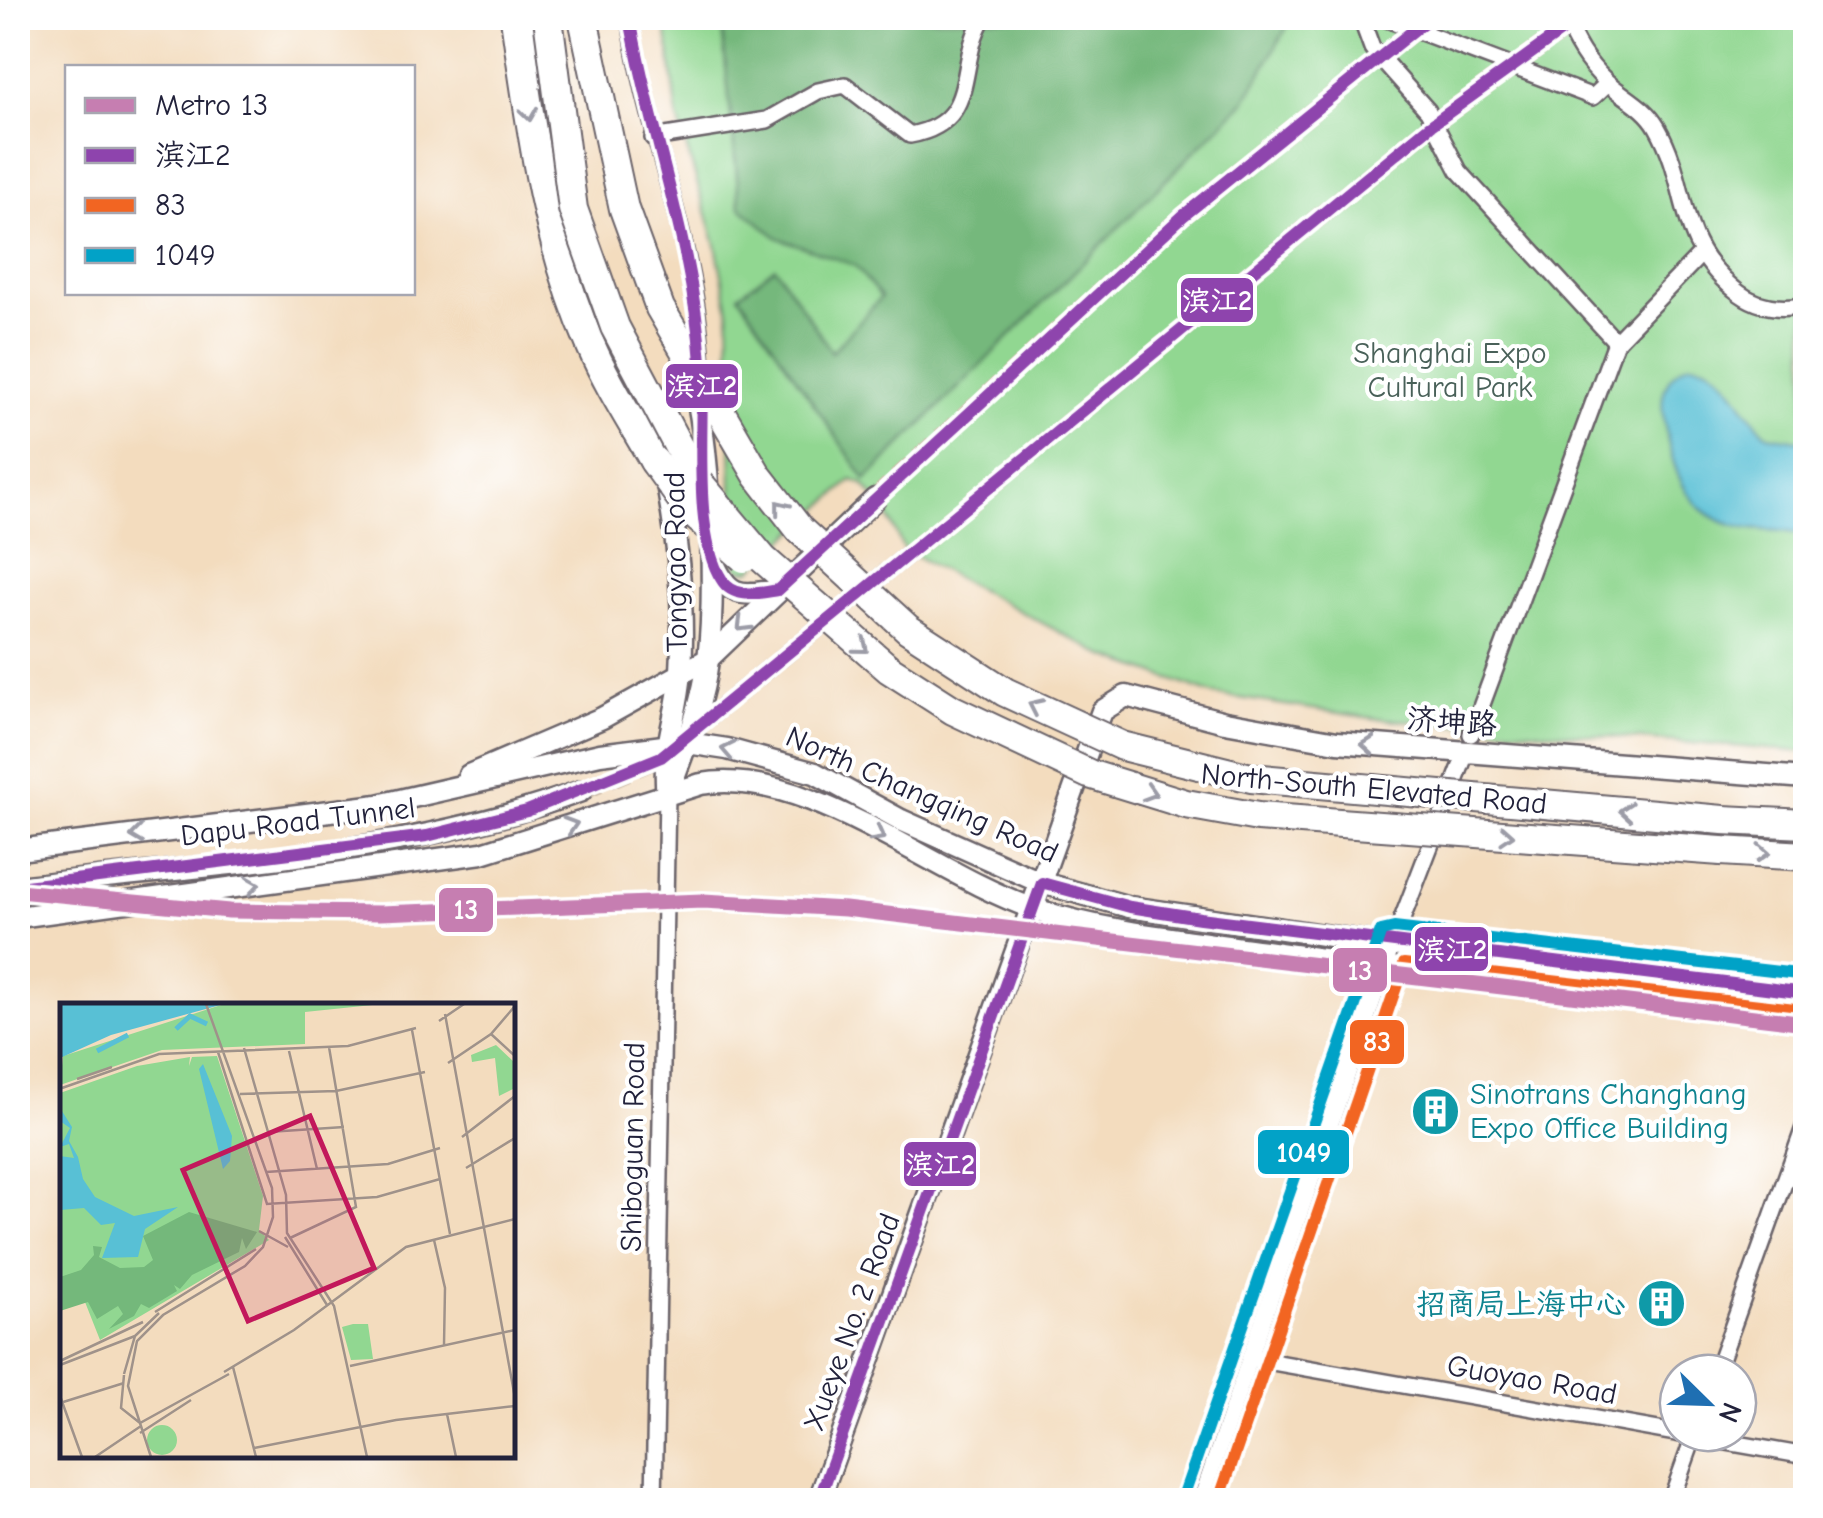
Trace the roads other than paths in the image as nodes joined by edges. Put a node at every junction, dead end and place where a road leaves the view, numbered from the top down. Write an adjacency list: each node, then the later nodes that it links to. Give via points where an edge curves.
1 (515, 18): 20 (highway, one-way to 20, bridge, via 547,215 592,349 690,511)
2 (532, 18): 22 (main road, Tongyao Road, via 562,138 635,348 659,442 674,533)
3 (548, 18): 20 (highway, North-South Elevated Road, bridge, via 573,208 615,327 695,478)
4 (583, 18): 31 (highway, North-South Elevated Road, one-way to 4, bridge, via 1251,778 1122,746 1006,692 908,629 846,576 779,504 660,308 624,209)
5 (594, 18): 16 (main road, Tongyao Road, via 622,158 694,384)
6 (630, 18): 12 (street)
7 (983, 18): 12 (street, via 971,38 964,90 951,120 930,132 910,135 845,84 767,120)
8 (1362, 18): 15 (street, via 1372,48 1428,112 1458,171)
9 (1384, 18): 11 (street, via 1593,97)
10 (1564, 18): 11 (street, via 1579,51)
11 (1608, 83): 13 (street, via 1658,128)
12 (654, 138): 16 (street, via 693,292)
13 (1700, 255): 14 (street, via 1744,298 1770,307); 15 (street)
14 (1806, 305)
15 (1616, 342): 25 (street)
16 (703, 434): 18 (main road, Tongyao Road)
17 (875, 498): 19 (main road)
18 (709, 553): 19 (main road, via 722,583 742,595); 21 (main road, Tongyao Road)
19 (778, 590): 21 (main road, one-way to 21)
20 (812, 606): 33 (highway, North-South Elevated Road, one-way to 33, bridge, via 953,710 1090,774 1186,804 1258,817)
21 (708, 659): 22 (main road); 24 (main road, Tongyao Road)
22 (680, 675): 26 (main road, Tongyao Road); 28 (main road, via 602,718)
23 (1102, 711): 25 (main road, 济坤路, one-way to 23, via 1280,734 1126,696); 34 (main road, Xueye No. 2 Road)
24 (687, 743): 26 (main road, North Changqing Road); 30 (main road, Tongyao Road); 34 (main road, North Changqing Road, one-way to 24, via 815,774)
25 (1468, 743): 27 (main road, 济坤路); 38 (street)
26 (665, 744): 28 (main road, North Changqing Road); 30 (main road, Tongyao Road)
27 (1806, 778)
28 (440, 788): 32 (main road, North Changqing Road, one-way to 32, via 378,805)
29 (581, 791): 35 (main road, Dapu Road Tunnel, via 427,836)
30 (667, 794): 36 (main road, North Changqing Road, one-way to 36, via 730,779 764,784 811,799); 37 (main road, North Changqing Road, one-way to 30, via 482,853); 49 (street, Shiboguan Road)
31 (1806, 824)
32 (18, 850)
33 (1806, 856)
34 (1042, 884): 36 (main road, Xueye No. 2 Road); 38 (main road, North Changqing Road, via 1130,907)
35 (18, 887)
36 (1034, 908): 39 (main road, North Changqing Road, via 1126,930); 50 (main road, Xueye No. 2 Road)
37 (18, 917)
38 (1392, 945): 39 (street); 40 (main road, North Changqing Road)
39 (1385, 968): 41 (main road, North Changqing Road); 44 (street)
40 (1806, 993)
41 (1806, 1012)
42 (1806, 1122): 43 (street)
43 (1723, 1353)
44 (1250, 1358): 45 (street, Guoyao Road); 51 (street)
45 (1658, 1429)
46 (1758, 1447): 48 (street, Guoyao Road)
47 (1688, 1453): 52 (street)
48 (1806, 1456)
49 (654, 1500)
50 (819, 1500)
51 (1201, 1500)
52 (1671, 1500)

